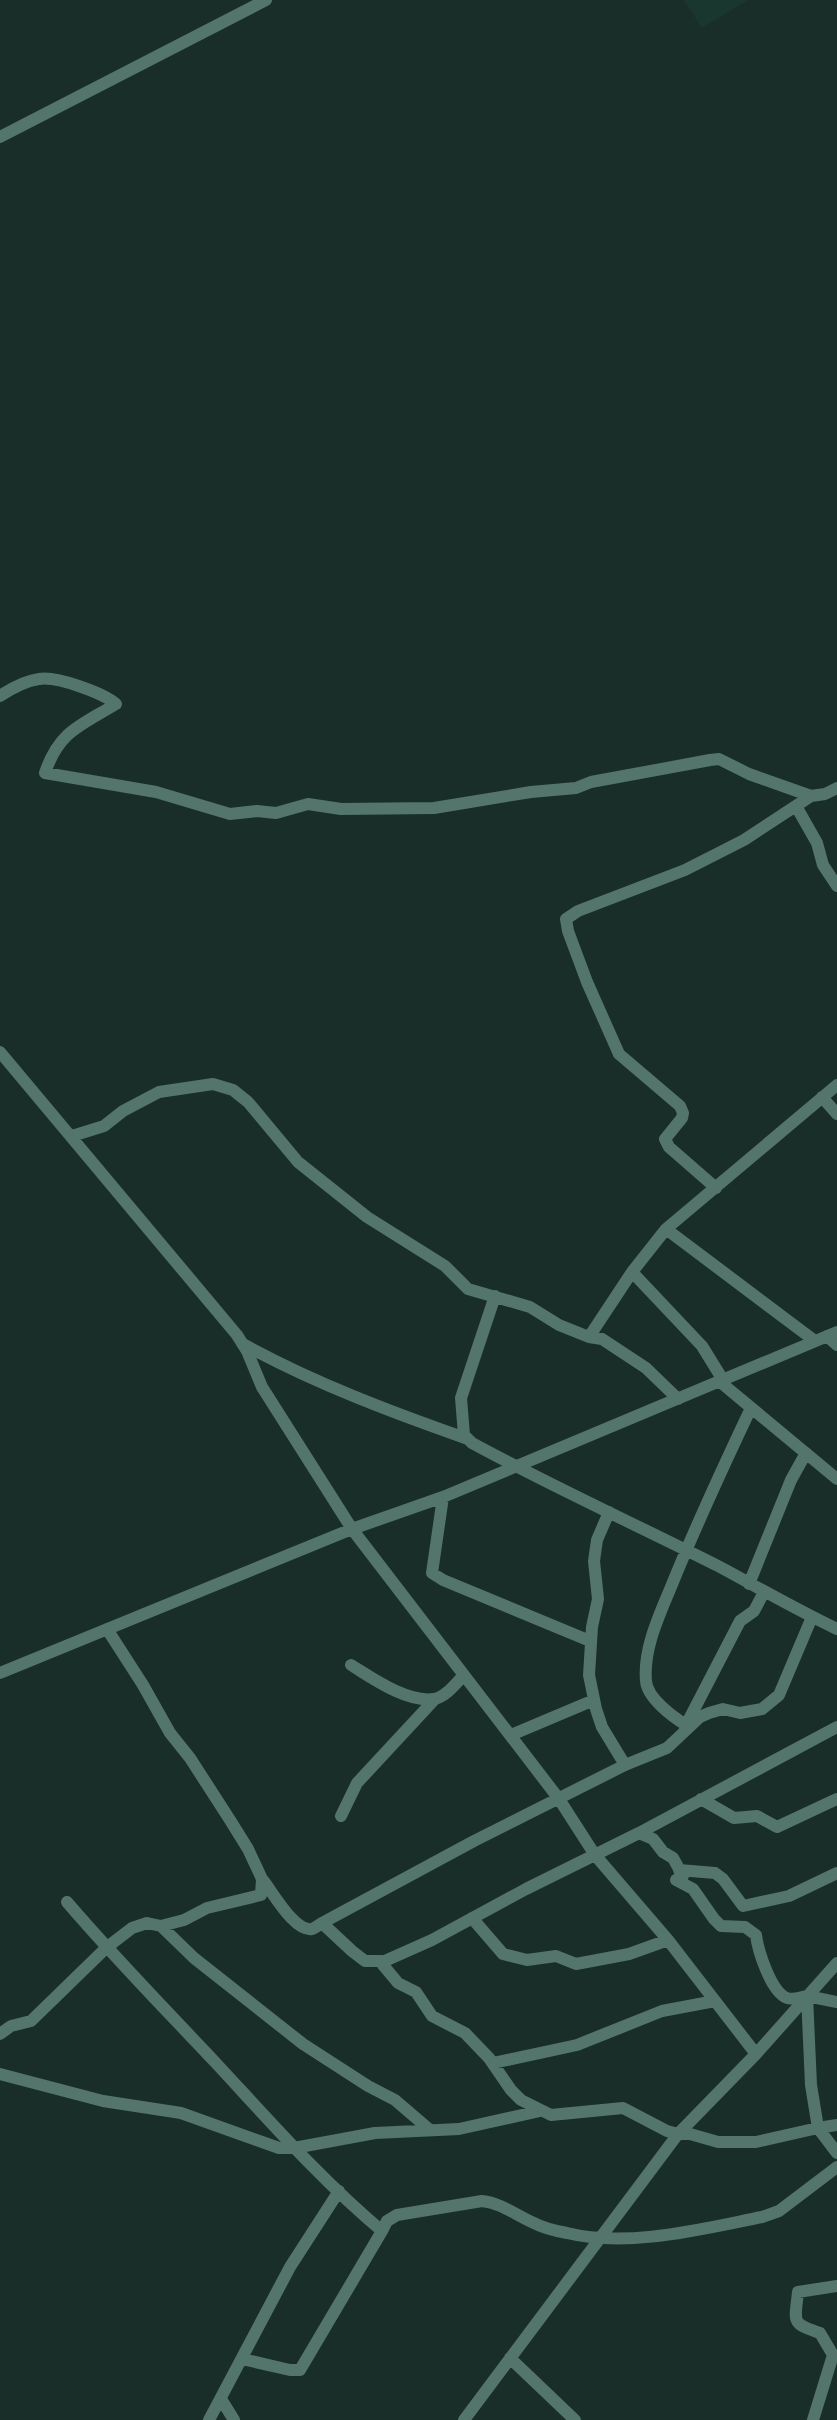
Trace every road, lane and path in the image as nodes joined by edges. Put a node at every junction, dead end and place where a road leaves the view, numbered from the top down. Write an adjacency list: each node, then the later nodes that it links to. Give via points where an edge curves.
1 (266, 0): 2 (street)
2 (0, 136)
3 (0, 696): 5 (street, via 15,686 40,678 108,697 116,704 68,733 52,752 46,773 156,792 230,814 276,813 308,804 341,809 434,808 576,788 591,782 719,759 749,774)
4 (837, 788): 5 (street)
5 (810, 796): 6 (street)
6 (796, 806): 7 (street, via 817,843 823,865); 13 (street, via 744,840 685,870 578,911 566,919 586,982 618,1054 680,1106 683,1113 665,1140)
7 (837, 886)
8 (0, 1052): 12 (street)
9 (837, 1085): 10 (street)
10 (822, 1097): 11 (street); 13 (street)
11 (837, 1114)
12 (72, 1136): 16 (street, via 104,1126 123,1111 159,1092 213,1084 233,1090 248,1102 298,1162 338,1195 445,1266 468,1289); 20 (street)
13 (716, 1188): 14 (street)
14 (666, 1228): 15 (street); 19 (street)
15 (632, 1272): 18 (street); 22 (street, via 702,1346)
16 (496, 1296): 18 (street, via 530,1307 559,1325); 25 (street, via 461,1398 464,1435)
17 (832, 1334): 19 (street); 21 (street)
18 (589, 1337): 23 (street, via 602,1339 646,1368)
19 (815, 1341): 22 (street)
20 (243, 1344): 25 (street, via 292,1370); 31 (street, via 262,1387)
21 (837, 1346)
22 (721, 1380): 23 (street); 24 (street)
23 (678, 1399): 27 (street)
24 (751, 1408): 26 (street); 32 (street)
25 (468, 1439): 27 (street)
26 (806, 1453): 28 (street); 33 (street, via 791,1480)
27 (516, 1467): 29 (street); 30 (street)
28 (837, 1479)
29 (443, 1498): 31 (street); 38 (street, via 432,1573)
30 (609, 1512): 32 (street); 38 (street, via 597,1540 594,1561 598,1599)
31 (352, 1528): 36 (street); 41 (street)
32 (686, 1551): 33 (street); 45 (street, via 653,1634 646,1683 656,1700)
33 (749, 1584): 34 (street)
34 (764, 1592): 35 (street); 45 (street, via 754,1611 740,1621)
35 (812, 1617): 37 (street); 45 (street, via 779,1695 762,1709 740,1713 723,1709 709,1713)
36 (106, 1629): 40 (street); 56 (street, via 170,1733 239,1834)
37 (837, 1629)
38 (590, 1642): 43 (street, via 589,1675)
39 (351, 1665): 42 (street, via 387,1688 422,1699)
40 (0, 1673)
41 (464, 1675): 42 (street); 46 (street)
42 (435, 1699): 51 (street, via 357,1783)
43 (594, 1700): 46 (street); 47 (street, via 602,1727)
44 (837, 1727): 49 (street)
45 (684, 1730): 47 (street, via 667,1748)
46 (510, 1735): 48 (street)
47 (626, 1765): 48 (street)
48 (559, 1799): 53 (street); 59 (street)
49 (701, 1799): 50 (street, via 734,1818 757,1816 777,1827); 52 (street)
50 (837, 1799)
51 (341, 1816)
52 (639, 1833): 53 (street); 54 (street, via 653,1839 663,1852 674,1858)
53 (595, 1855): 58 (street); 61 (street)
54 (679, 1870): 55 (street, via 715,1873 744,1906 789,1896); 65 (street, via 683,1876 676,1880 693,1889 721,1926 745,1927 756,1935 757,1949 779,1994 789,1999)
55 (837, 1872)
56 (262, 1879): 59 (street, via 296,1924 313,1929); 60 (street, via 261,1895 207,1908 184,1920)
57 (67, 1902): 62 (street)
58 (472, 1918): 61 (street, via 503,1954 527,1960 556,1956 576,1964 629,1954); 64 (street)
59 (322, 1923): 64 (street, via 365,1961 382,1961)
60 (161, 1926): 62 (street, via 147,1923 132,1928); 75 (street, via 194,1958 303,2044 396,2100)
61 (668, 1940): 66 (street)
62 (106, 1948): 68 (street, via 31,2021 11,2026); 77 (street)
63 (837, 1963): 65 (street)
64 (383, 1964): 70 (street, via 398,1983 416,1992 432,2016 465,2033)
65 (807, 1996): 67 (street); 69 (street); 74 (street, via 811,2085)
66 (715, 2001): 69 (street); 70 (street, via 662,2011 577,2044)
67 (837, 2002)
68 (0, 2034)
69 (756, 2054): 76 (street)
70 (493, 2063): 72 (street, via 511,2090)
71 (0, 2074): 77 (street, via 103,2101 181,2113 279,2148)
72 (540, 2111): 75 (street, via 459,2129); 76 (street, via 550,2115 623,2108)
73 (837, 2125): 74 (street)
74 (818, 2128): 76 (street, via 756,2142 718,2142); 78 (street)
75 (430, 2130): 77 (street, via 375,2133)
76 (678, 2134): 82 (street)
77 (294, 2148): 80 (street)
78 (837, 2153)
79 (837, 2167): 82 (street, via 778,2211 762,2218 658,2235)
80 (339, 2191): 81 (street, via 362,2216); 85 (street, via 290,2267)
81 (382, 2230): 82 (street, via 387,2221 397,2215 482,2201 499,2205 536,2224); 85 (street, via 300,2370)
82 (600, 2239): 84 (street)
83 (837, 2286): 91 (street, via 798,2292 796,2321 820,2334 833,2355)
84 (510, 2358): 89 (street); 90 (street)
85 (242, 2359): 86 (street)
86 (221, 2399): 87 (street); 88 (street)
87 (209, 2420)
88 (234, 2420)
89 (464, 2420)
90 (575, 2420)
91 (813, 2420)

